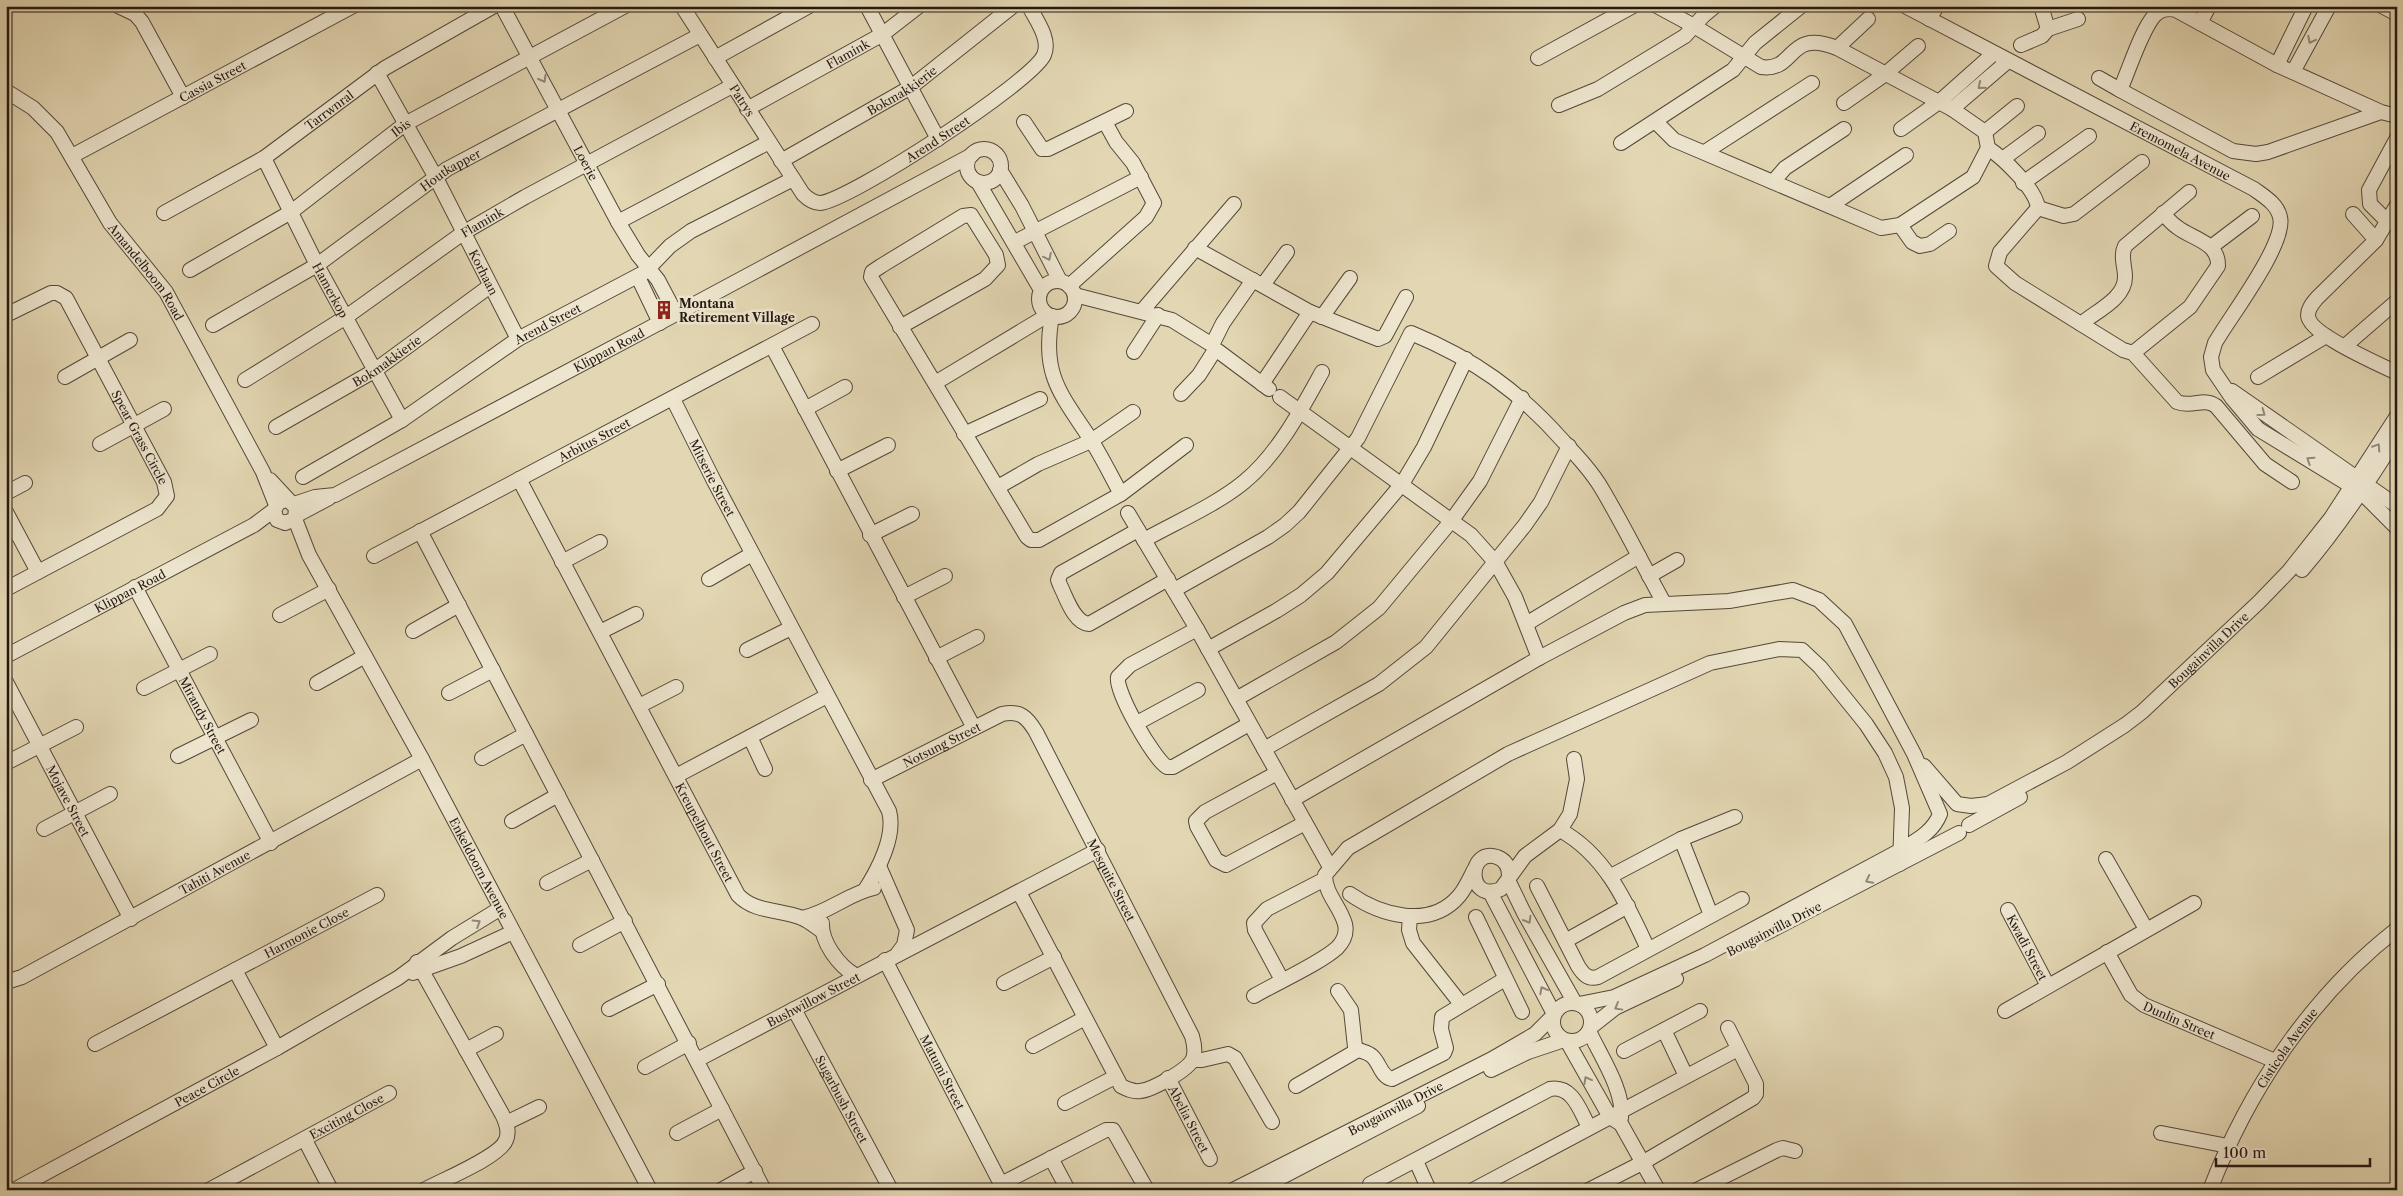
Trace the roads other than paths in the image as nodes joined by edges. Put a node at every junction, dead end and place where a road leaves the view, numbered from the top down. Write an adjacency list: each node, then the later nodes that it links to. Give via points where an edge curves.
1 (118, 6): 51 (street, via 135,14 142,22)
2 (353, 6): 51 (street, Cassia Street)
3 (494, 6): 43 (street, Tarrwnral)
4 (502, 6): 37 (street, Loerie)
5 (625, 6): 37 (street, Ibis)
6 (682, 6): 31 (street, Patrys)
7 (809, 6): 38 (street)
8 (867, 6): 30 (street)
9 (919, 6): 30 (street, Flamink)
10 (1013, 6): 48 (street, Bokmakkierie)
11 (1029, 6): 72 (street, Arend Street, via 1045,38 1044,55 1031,71)
12 (1633, 6): 39 (street)
13 (1657, 6): 28 (street)
14 (1715, 6): 28 (street)
15 (1801, 6): 36 (street)
16 (1905, 6): 25 (street, Eremomela Avenue)
17 (1937, 6): 25 (street)
18 (2041, 6): 29 (street)
19 (2209, 6): 27 (street)
20 (2306, 6): 41 (street)
21 (2329, 6): 42 (street, one-way to 42)
22 (2382, 6): 23 (street)
23 (2397, 14)
24 (1868, 19): 34 (street)
25 (1929, 19): 35 (street, Eremomela Avenue)
26 (2078, 19): 29 (street)
27 (2200, 23): 41 (street); 49 (street, via 2168,8 2155,15)
28 (1694, 26): 36 (street); 54 (street, via 1685,36 1633,69)
29 (2048, 29): 32 (street, via 2042,36)
30 (883, 34): 48 (street); 56 (street, Flamink)
31 (700, 35): 38 (street, Patrys); 58 (street, Houtkapper)
32 (2021, 45)
33 (1918, 46): 44 (street)
34 (1836, 48): 36 (street, via 1808,42 1782,63 1766,68); 44 (street)
35 (1993, 54): 40 (street, Eremomela Avenue); 52 (street)
36 (1742, 56): 64 (street, via 1732,70)
37 (531, 57): 58 (street, Loerie, one-way to 58); 65 (street, Ibis)
38 (715, 58): 47 (street, Patrys)
39 (1538, 58)
40 (2008, 61): 57 (street, one-way to 57); 183 (street, Eremomela Avenue, via 2254,189 2272,202 2281,224 2276,242 2212,351 2211,365 2239,407 2264,434)
41 (2278, 65): 42 (street)
42 (2293, 72): 60 (street)
43 (377, 73): 65 (street, Korhaan); 80 (street, Tarrwnral)
44 (1884, 75): 52 (street); 53 (street)
45 (2099, 78): 49 (street)
46 (1812, 82): 76 (street)
47 (732, 86): 56 (street, Patrys); 84 (street, Flamink)
48 (911, 87): 72 (street); 82 (street, Bokmakkierie)
49 (2120, 90): 60 (street, via 2244,153 2268,152)
50 (6, 91): 79 (street, Amandelboom Road, via 43,116)
51 (183, 97): 79 (street, Cassia Street)
52 (1938, 102): 57 (street); 67 (street)
53 (1844, 103)
54 (1559, 105)
55 (2017, 106): 68 (street)
56 (747, 109): 73 (street, Patrys)
57 (1952, 109): 68 (street)
58 (560, 110): 84 (street, Loerie); 88 (street, Houtkapper)
59 (1126, 111): 63 (street)
60 (2381, 112): 61 (street)
61 (2397, 116)
62 (1024, 122): 63 (street, via 1042,149)
63 (1105, 122): 89 (street)
64 (1656, 122): 74 (street); 76 (street, via 1674,140)
65 (405, 124): 88 (street, Korhaan); 100 (street, Ibis)
66 (1844, 129): 92 (street, via 1785,168)
67 (1901, 129)
68 (1985, 132): 75 (street)
69 (2038, 133): 81 (street)
70 (2089, 136): 93 (street)
71 (2397, 138): 106 (street, via 2369,190 2370,204)
72 (938, 139): 95 (street, Arend Street, via 829,200 812,202)
73 (769, 142): 82 (street, Patrys); 105 (street)
74 (1621, 144)
75 (1988, 148): 81 (street); 107 (street, via 1973,177)
76 (1704, 152): 92 (street)
77 (1906, 154): 98 (street)
78 (972, 155): 85 (street); 86 (street, via 981,150 992,152 999,160); 87 (street, Klippan Road)
79 (72, 156): 189 (street, Amandelboom Road, via 110,223 169,297)
80 (264, 158): 100 (street, Hamerkop); 101 (street, Tarrwnral)
81 (2004, 158): 93 (street)
82 (782, 161): 90 (street, Patrys)
83 (2142, 162): 99 (street, via 2074,214 2064,216)
84 (589, 165): 105 (street, Loerie); 110 (street, Flamink)
85 (967, 170): 87 (street, Klippan Road); 91 (street)
86 (1000, 170): 91 (street, via 994,179); 108 (street)
87 (938, 173): 127 (street, Klippan Road)
88 (434, 176): 110 (street, Korhaan); 116 (street, Houtkapper)
89 (1141, 177): 108 (street); 122 (street, via 1154,203 1151,211)
90 (793, 178): 95 (street, Patrys); 118 (street, Arend Street, via 691,231 663,252)
91 (978, 182): 112 (street)
92 (1773, 182): 98 (street)
93 (2023, 182): 99 (street)
94 (2189, 192): 102 (street)
95 (803, 194)
96 (1234, 204): 113 (street)
97 (2397, 205): 106 (street)
98 (1830, 206): 107 (street, via 1876,226)
99 (2038, 208): 135 (street, via 2000,252 1996,266 2014,283)
100 (291, 212): 116 (street, Hamerkop); 117 (street, Ibis)
101 (164, 213)
102 (2163, 213): 114 (street, via 2178,228); 135 (street, via 2125,246 2122,257 2125,278 2118,295)
103 (2353, 214): 111 (street)
104 (2252, 216): 114 (street)
105 (618, 222): 118 (street, Loerie, via 638,255)
106 (2388, 222): 111 (street)
107 (1900, 225): 109 (street, via 1912,242 1920,246 1930,244)
108 (1035, 231): 112 (street); 122 (street, one-way to 122)
109 (1948, 231)
110 (463, 233): 121 (street, Korhaan); 132 (street, Flamink)
111 (2376, 240): 138 (street, via 2310,306 2309,320)
112 (1014, 242): 123 (street)
113 (1195, 248): 120 (street); 126 (street)
114 (2210, 248): 145 (street, via 2218,259 2218,266 2198,297)
115 (1287, 252): 120 (street)
116 (317, 265): 132 (street, Hamerkop); 136 (street, Houtkapper)
117 (190, 270)
118 (644, 273): 127 (street, Loerie, via 658,280); 133 (street, Loerie); 139 (street, Arend Street)
119 (1350, 278): 128 (street)
120 (1258, 283): 128 (street); 143 (street, via 1223,323)
121 (490, 286): 139 (street, Korhaan); 148 (street, Bokmakkierie)
122 (1068, 287): 123 (street, via 1049,282); 126 (street); 131 (street, via 1075,301 1069,312 1064,316)
123 (1041, 290): 131 (street, via 1039,304)
124 (1406, 297): 128 (street, via 1381,339 1366,336)
125 (2397, 301): 142 (street)
126 (1142, 311): 130 (street)
127 (676, 314): 133 (street, Klippan Road)
128 (1316, 314): 156 (street)
129 (6, 315): 146 (street, Spear Grass Circle, via 51,293 62,295 69,302)
130 (1158, 315): 143 (street, via 1172,320); 144 (street)
131 (1050, 316): 154 (street); 171 (street, via 1047,349 1052,376)
132 (346, 317): 148 (street, Hamerkop); 153 (street, Flamink)
133 (660, 323): 189 (street, Klippan Road, via 331,496 315,497)
134 (812, 324): 141 (street, Arbitus Street)
135 (2080, 324): 145 (street, via 2122,350)
136 (213, 325)
137 (900, 326): 137 (street, via 872,281 872,272 963,216 971,215 996,255 998,265 995,270 985,279); 154 (street)
138 (2326, 336): 142 (street); 152 (street)
139 (518, 339): 166 (street, Arend Street)
140 (130, 340): 146 (street)
141 (772, 346): 159 (street, Arbitus Street); 162 (street)
142 (2345, 346): 150 (street)
143 (1213, 347): 156 (street); 157 (street, via 1199,375)
144 (1134, 352)
145 (2133, 353): 180 (street, via 2177,402 2188,406 2209,402 2216,406 2265,464)
146 (98, 357): 151 (street); 167 (street, Spear Grass Circle)
147 (1466, 359): 158 (street); 176 (street, via 1411,333); 182 (street, via 1424,447)
148 (374, 371): 166 (street, Hamerkop); 168 (street, Bokmakkierie)
149 (1322, 372): 163 (street)
150 (2397, 373)
151 (65, 377)
152 (2258, 377)
153 (245, 380)
154 (935, 383): 169 (street)
155 (845, 387): 162 (street)
156 (1270, 390): 163 (street)
157 (1181, 394)
158 (1522, 398): 175 (street); 192 (street, via 1480,480)
159 (673, 399): 179 (street, Arbitus Street); 198 (street, Mitserie Street)
160 (1040, 399): 169 (street)
161 (164, 409): 167 (street)
162 (804, 409): 177 (street)
163 (1300, 411): 176 (street); 196 (street, via 1243,483)
164 (1133, 412): 171 (street)
165 (2397, 416): 183 (street, Bougainvilla Drive, one-way to 165)
166 (402, 420): 178 (street, Arend Street)
167 (133, 425): 172 (street); 204 (street, Spear Grass Circle, via 164,482 165,501 157,509)
168 (276, 427)
169 (964, 434): 184 (street)
170 (2397, 436): 183 (street, Bougainvilla Drive)
171 (1091, 441): 184 (street, via 1038,464); 186 (street)
172 (100, 444)
173 (888, 444): 177 (street)
174 (1186, 445): 186 (street)
175 (1569, 446): 200 (street, via 1602,488); 203 (street, via 1541,502)
176 (1351, 448): 182 (street); 208 (street, via 1285,525)
177 (837, 471): 195 (street)
178 (303, 477)
179 (519, 479): 194 (street, Arbitus Street); 202 (street, Kreupelhout Street)
180 (2292, 482)
181 (25, 483): 185 (street)
182 (1402, 484): 192 (street); 223 (street, via 1327,573 1276,611)
183 (2359, 485): 187 (street, Eremomela Avenue); 193 (street, Eremomela Avenue); 239 (street, Bougainvilla Drive, via 2328,540)
184 (998, 487): 186 (street, via 1027,537 1034,541)
185 (6, 493)
186 (1121, 494)
187 (2397, 506)
188 (6, 512): 204 (street)
189 (286, 512): 209 (street, Klippan Road, via 254,525); 211 (street, Enkeldoorn Avenue)
190 (1128, 513): 196 (street)
191 (912, 514): 195 (street)
192 (1452, 520): 203 (street); 240 (street, via 1379,608 1356,628)
193 (2397, 527)
194 (420, 531): 199 (street, Arbitus Street); 214 (street)
195 (870, 535): 212 (street)
196 (1141, 535): 208 (street); 208 (street, via 1061,574 1058,580 1078,619 1089,624)
197 (600, 542): 202 (street)
198 (752, 554): 207 (street); 218 (street, Mitserie Street)
199 (374, 556)
200 (1638, 556): 206 (street); 217 (street)
201 (1677, 560): 206 (street)
202 (562, 562): 221 (street, Kreupelhout Street)
203 (1496, 563): 217 (street); 252 (street, via 1426,647 1400,669)
204 (38, 572): 210 (street, Spear Grass Circle)
205 (945, 576): 212 (street)
206 (1649, 576): 213 (street)
207 (709, 579)
208 (1171, 585): 219 (street)
209 (136, 587): 226 (street, Klippan Road); 230 (street, Mirandy Street)
210 (6, 589)
211 (329, 589): 216 (street); 227 (street, Enkeldoorn Avenue)
212 (904, 597): 228 (street)
213 (1664, 603): 229 (street, via 1645,605 1624,613); 253 (street, via 1729,601 1793,590 1819,600 1845,624)
214 (459, 605): 220 (street); 231 (street)
215 (636, 614): 221 (street)
216 (280, 615)
217 (1526, 624): 229 (street)
218 (791, 628): 224 (street); 238 (street, Mitserie Street)
219 (1197, 629): 223 (street); 244 (street, via 1130,665 1118,677 1118,689)
220 (413, 631)
221 (600, 632): 241 (street, Kreupelhout Street)
222 (977, 637): 228 (street)
223 (1208, 649): 240 (street)
224 (747, 650)
225 (210, 654): 230 (street)
226 (6, 656)
227 (366, 656): 233 (street); 256 (street, Enkeldoorn Avenue)
228 (936, 658): 247 (street)
229 (1539, 658): 265 (street)
230 (180, 670): 235 (street); 250 (street, Mirandy Street)
231 (493, 670): 237 (street); 248 (street)
232 (6, 682): 251 (street, Mojave Street)
233 (317, 683)
234 (676, 687): 241 (street)
235 (144, 688)
236 (1198, 690): 244 (street)
237 (449, 693)
238 (827, 696): 249 (street); 262 (street, Mitserie Street)
239 (2163, 698): 266 (street, Bougainvilla Drive, via 2067,762 1988,804); 273 (street, Bougainvilla Drive, via 2135,728)
240 (1236, 699): 245 (street)
241 (639, 706): 261 (street, Kreupelhout Street)
242 (1012, 712): 247 (street, Notsung Street); 277 (street, Mesquite Street, via 1029,721)
243 (251, 720): 250 (street)
244 (1137, 723): 245 (street, via 1157,758 1167,767 1173,767)
245 (1249, 724): 252 (street)
246 (76, 726): 251 (street)
247 (974, 728): 262 (street, Notsung Street)
248 (526, 734): 255 (street); 264 (street)
249 (750, 737): 259 (street); 261 (street)
250 (216, 738): 254 (street); 276 (street, Mirandy Street)
251 (39, 745): 258 (street); 267 (street, Mojave Street)
252 (1264, 749): 260 (street)
253 (1914, 754): 266 (street); 268 (street)
254 (178, 756)
255 (482, 758)
256 (422, 759): 276 (street, Tahiti Avenue); 300 (street, Enkeldoorn Avenue)
257 (1574, 759): 274 (street, via 1578,779 1574,803)
258 (6, 763)
259 (765, 769)
260 (1277, 773): 265 (street); 271 (street, via 1205,812 1196,821 1216,860 1226,865)
261 (676, 776): 306 (street, Kreupelhout Street, via 738,896 759,908)
262 (871, 780): 283 (street, via 891,819)
263 (110, 794): 267 (street)
264 (558, 795): 270 (street); 282 (street)
265 (1292, 800): 271 (street)
266 (1957, 804): 268 (street, Bougainvilla Drive, via 1947,806); 273 (street, via 1968,812)
267 (75, 813): 272 (street); 307 (street, Mojave Street)
268 (1940, 814): 273 (street, via 1942,828 1950,833); 280 (street, Bougainvilla Drive, via 1932,829)
269 (1735, 817): 275 (street)
270 (512, 821)
271 (1305, 823): 285 (street)
272 (44, 829)
273 (1964, 829): 280 (street, Bougainvilla Drive)
274 (1560, 830): 278 (street); 286 (street, via 1580,842)
275 (1681, 839): 286 (street); 303 (street)
276 (272, 843): 307 (street, Tahiti Avenue)
277 (1098, 850): 293 (street, Bushwillow Street); 357 (street, Mesquite Street, via 1192,1036)
278 (1525, 856): 279 (street); 287 (street)
279 (1498, 857): 284 (street, via 1481,860); 287 (street, via 1507,864)
280 (1900, 857): 285 (street, via 1902,808 1896,777 1885,753 1820,667 1802,650 1779,649 1710,663 1508,754 1348,848); 335 (street, Bougainvilla Drive, via 1705,955 1614,996); 344 (street, Bougainvilla Drive, one-way to 344, via 1615,1008)
281 (2106, 859): 310 (street)
282 (592, 860): 288 (street); 308 (street)
283 (879, 866): 290 (street); 292 (street)
284 (1474, 870): 291 (street, via 1476,882); 296 (street)
285 (1327, 873): 326 (street, via 1331,898 1344,921 1345,937 1330,952); 326 (street, via 1267,909 1254,923)
286 (1612, 876): 299 (street)
287 (1509, 878): 291 (street, via 1501,889); 335 (street, one-way to 335, via 1524,913)
288 (547, 883)
289 (1537, 886): 315 (street)
290 (865, 890): 292 (street, via 878,888); 302 (street)
291 (1487, 891): 296 (street); 341 (street, one-way to 291)
292 (889, 892): 309 (street)
293 (1018, 892): 314 (street, Bushwillow Street); 320 (street, Abelia Street)
294 (1350, 894): 304 (street, via 1380,911)
295 (377, 895): 323 (street, Harmonie Close)
296 (1460, 896): 304 (street, via 1440,910)
297 (1742, 899): 303 (street)
298 (2194, 903): 310 (street, Kwadi Street)
299 (1628, 906): 315 (street); 317 (street)
300 (501, 908): 312 (street, Enkeldoorn Avenue); 322 (street, Peace Circle, one-way to 300)
301 (2008, 910): 331 (street, Kwadi Street)
302 (824, 912): 306 (street, Kreupelhout Street); 313 (street)
303 (1712, 915): 317 (street)
304 (1410, 916): 334 (street, via 1409,930 1413,943)
305 (1476, 917): 325 (street)
306 (802, 918): 313 (street, Kreupelhout Street)
307 (131, 919): 327 (street, Tahiti Avenue, via 22,977)
308 (625, 922): 316 (street); 329 (street)
309 (905, 924): 314 (street, via 916,934); 319 (street, via 906,939)
310 (2146, 929): 318 (street, Kwadi Street)
311 (2397, 929): 358 (street, Cisticola Avenue, via 2368,952 2333,988)
312 (512, 932): 322 (street, Peace Circle, via 461,956); 388 (street, Enkeldoorn Avenue)
313 (822, 932): 321 (street)
314 (929, 937): 319 (street, Bushwillow Street)
315 (1567, 940): 317 (street, via 1578,966 1590,978 1598,977)
316 (580, 945)
317 (1648, 949)
318 (2107, 952): 331 (street, Kwadi Street); 358 (street, Dunlin Street, via 2131,995 2144,1006)
319 (892, 957): 324 (street, Bushwillow Street); 383 (street, Matumi Street)
320 (1054, 957): 328 (street); 342 (street, Abelia Street)
321 (838, 961): 324 (street); 330 (street)
322 (419, 966): 351 (street, Peace Circle); 353 (street)
323 (235, 970): 349 (street, Harmonie Close); 351 (street)
324 (855, 975): 330 (street, Bushwillow Street)
325 (1505, 979): 334 (street); 339 (street)
326 (1282, 980): 333 (street)
327 (6, 982)
328 (1004, 983)
329 (658, 984): 336 (street); 348 (street)
330 (839, 984): 337 (street, Bushwillow Street)
331 (2048, 986): 338 (street, Kwadi Street)
332 (1338, 991): 354 (street, via 1351,1010 1353,1042)
333 (1254, 996)
334 (1461, 1004): 354 (street, via 1442,1018 1444,1053 1398,1078 1388,1078 1372,1055)
335 (1577, 1004): 341 (street, Bougainvilla Drive, via 1563,1005); 344 (street, via 1587,1011)
336 (609, 1009)
337 (794, 1009): 356 (street, Bushwillow Street); 391 (street, Sugarbush Street)
338 (2005, 1011)
339 (1522, 1012)
340 (1700, 1012): 345 (street)
341 (1554, 1015): 347 (street, via 1555,1033); 394 (street, Bougainvilla Drive, via 1535,1034 1498,1056)
342 (1085, 1018): 350 (street); 361 (street, Abelia Street)
343 (1728, 1028): 352 (street)
344 (1590, 1029): 347 (street, Bougainvilla Drive, via 1578,1041); 368 (street, via 1612,1077)
345 (1664, 1030): 355 (street); 360 (street)
346 (496, 1034): 353 (street)
347 (1565, 1041): 368 (street, one-way to 347); 395 (street, Bougainvilla Drive, via 1511,1060)
348 (689, 1043): 356 (street); 359 (street)
349 (95, 1044)
350 (1033, 1046)
351 (277, 1048): 384 (street, Peace Circle)
352 (1738, 1049): 360 (street); 380 (street, via 1756,1084 1754,1098)
353 (466, 1050): 370 (street)
354 (1358, 1050): 363 (street)
355 (1624, 1051)
356 (697, 1060): 367 (street)
357 (1193, 1060): 362 (street, Abelia Street); 369 (street, Abelia Street, via 1228,1054 1235,1058)
358 (2276, 1061): 375 (street, Cisticola Avenue)
359 (645, 1067)
360 (1686, 1076): 368 (street)
361 (1115, 1077): 362 (street, Abelia Street, via 1121,1086 1139,1091); 365 (street)
362 (1168, 1078): 378 (street, Abelia Street)
363 (1296, 1086)
364 (389, 1093): 374 (street, Exciting Close)
365 (1065, 1103)
366 (539, 1107): 370 (street)
367 (722, 1109): 372 (street); 381 (street)
368 (1617, 1117): 371 (street); 380 (street)
369 (1272, 1122)
370 (506, 1123): 387 (street, via 508,1135 500,1148)
371 (1589, 1128): 379 (street, via 1568,1092 1550,1089); 397 (street)
372 (676, 1133)
373 (2161, 1133): 375 (street)
374 (305, 1140): 385 (street, Exciting Close); 386 (street, Exciting Close)
375 (2228, 1146): 401 (street, Cisticola Avenue)
376 (1794, 1151): 400 (street, via 1777,1150)
377 (1051, 1158): 383 (street, Matumi Street); 392 (street); 393 (street, Matumi Street, via 1106,1130 1113,1130)
378 (1210, 1159)
379 (1416, 1160): 382 (street); 396 (street)
380 (1642, 1163): 398 (street); 399 (street)
381 (755, 1171): 389 (street); 390 (street)
382 (1370, 1184)
383 (1004, 1188)
384 (14, 1190)
385 (209, 1190)
386 (331, 1190)
387 (424, 1190)
388 (650, 1190)
389 (721, 1190)
390 (764, 1190)
391 (891, 1190)
392 (1068, 1190)
393 (1147, 1190)
394 (1234, 1190)
395 (1257, 1190)
396 (1429, 1190)
397 (1473, 1190)
398 (1589, 1190)
399 (1658, 1190)
400 (1697, 1190)
401 (2210, 1190)

